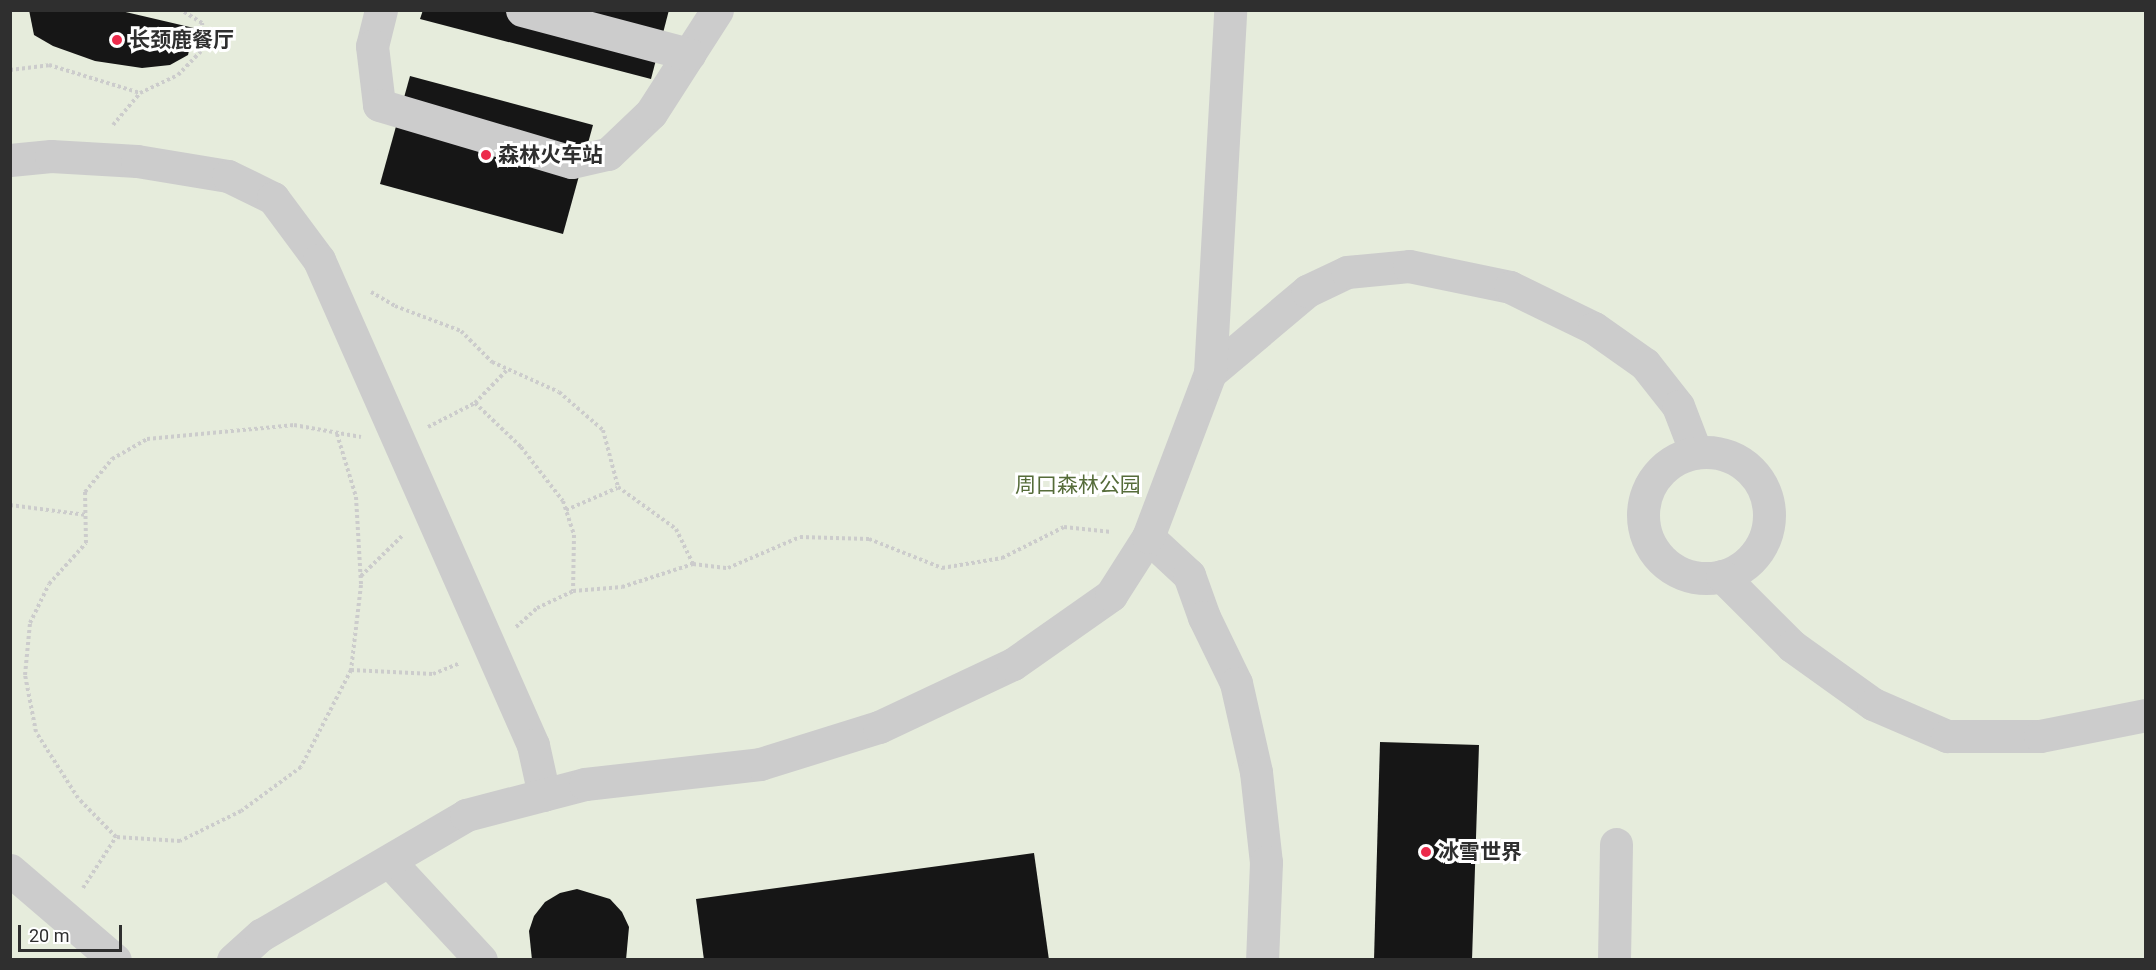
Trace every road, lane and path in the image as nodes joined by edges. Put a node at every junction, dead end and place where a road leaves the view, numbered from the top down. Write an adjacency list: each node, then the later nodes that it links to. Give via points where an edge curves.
1 (181, 10): 8 (path, via 202,24 203,49 178,75)
2 (381, 10): 6 (street, via 372,46 379,105 572,162 608,154 651,113)
3 (522, 10): 6 (street)
4 (717, 10): 6 (street)
5 (1230, 10): 13 (street)
6 (689, 54)
7 (10, 70): 8 (path, via 49,65)
8 (140, 93): 9 (path)
9 (85, 158): 10 (street); 16 (street, via 137,161 228,176 273,198 319,260)
10 (10, 160)
11 (366, 289): 12 (path, via 395,306 461,331 492,362)
12 (508, 369): 14 (path); 18 (path, via 559,392 603,430)
13 (1210, 373): 17 (street, via 1307,291 1347,272 1410,266 1510,287 1594,328 1645,364 1678,406); 23 (street)
14 (475, 403): 16 (path); 21 (path, via 521,447)
15 (337, 434): 16 (path); 22 (path, via 294,424 147,439 112,459 85,492); 25 (path, via 356,497)
16 (401, 441): 20 (street)
17 (1696, 453): 26 (street, via 1725,456 1751,471 1763,489 1769,510 1767,532 1757,551 1742,566); 26 (street, via 1677,459 1660,471 1643,507 1643,526 1662,561 1680,573 1701,578)
18 (618, 488): 21 (path); 24 (path, via 676,529)
19 (10, 505): 22 (path)
20 (430, 508): 25 (path); 28 (street)
21 (566, 510): 27 (path, via 574,535)
22 (86, 515): 32 (path, via 86,543 49,584 30,623 25,675 36,732 78,798)
23 (1148, 537): 24 (path, via 1064,527 1002,558 942,568 869,539 800,537 728,568); 31 (street, via 1111,595 1013,664 879,727 760,764 585,784); 40 (street, via 1189,575 1204,617 1236,683 1256,772 1266,862)
24 (693, 564): 27 (path, via 622,587)
25 (361, 576): 29 (path)
26 (1722, 576): 30 (street, via 1792,646 1874,704 1947,736 2040,736)
27 (573, 591): 28 (path, via 537,608)
28 (491, 650): 29 (path, via 433,674); 31 (street, via 533,745)
29 (351, 670): 32 (path, via 301,767 241,811 180,841)
30 (2145, 715)
31 (544, 795): 34 (street, via 466,815)
32 (116, 837): 36 (path)
33 (1616, 844): 41 (street)
34 (389, 861): 38 (street, via 261,935); 39 (street)
35 (10, 870): 36 (street)
36 (64, 916): 37 (street)
37 (115, 960)
38 (233, 960)
39 (481, 960)
40 (1262, 960)
41 (1614, 960)

